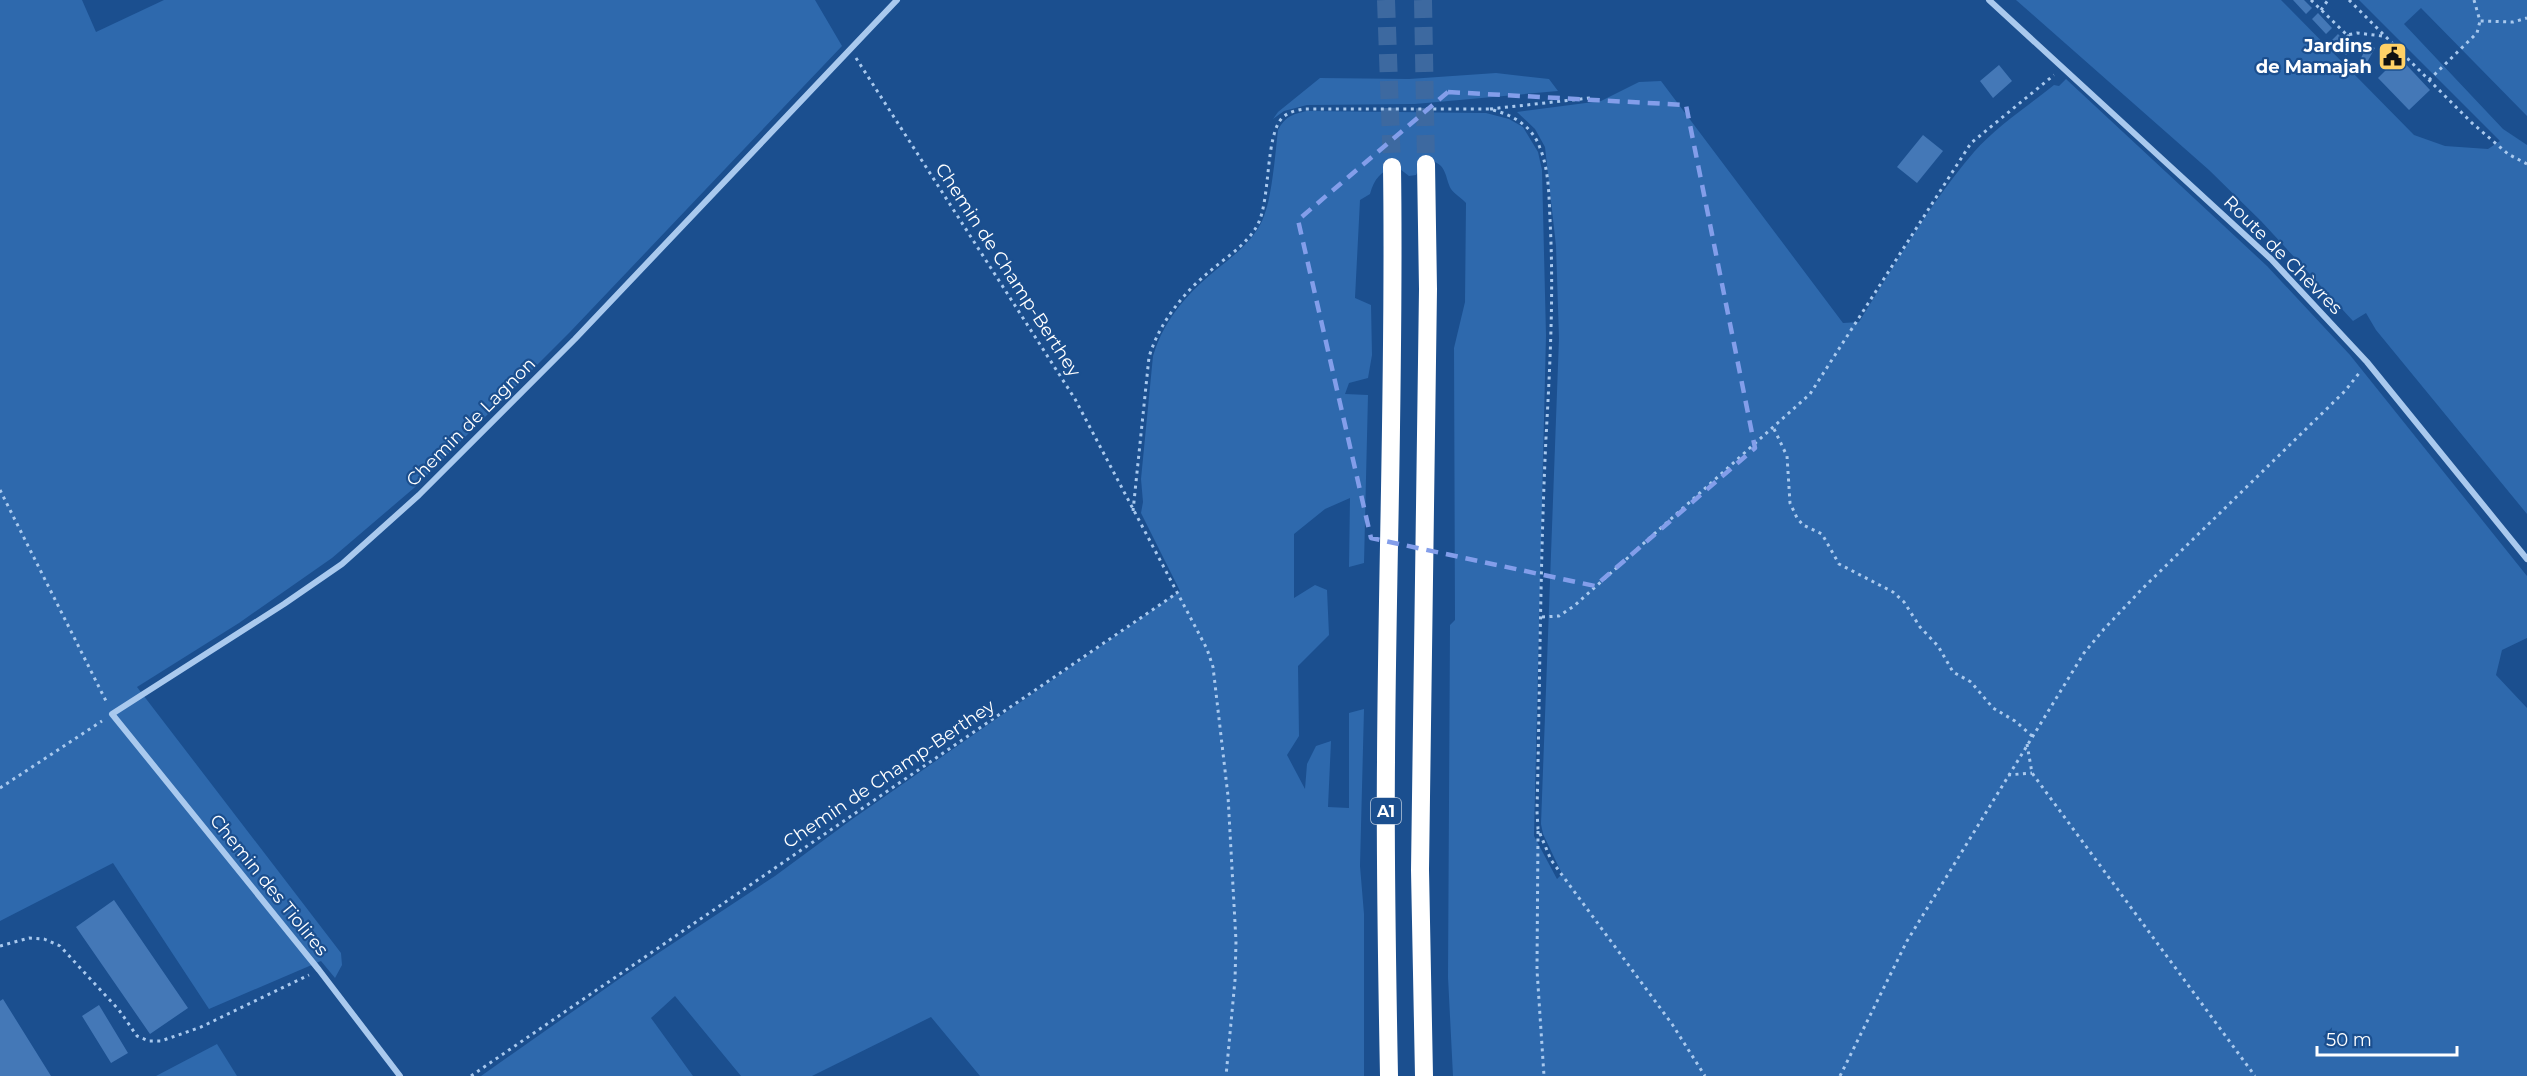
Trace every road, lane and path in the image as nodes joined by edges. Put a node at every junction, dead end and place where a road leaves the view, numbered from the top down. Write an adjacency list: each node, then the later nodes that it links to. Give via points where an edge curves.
1 (1989, 0): 14 (street, Route de Chèvres)
2 (2311, 0): 7 (path)
3 (2328, 0): 7 (path)
4 (2349, 0): 11 (path)
5 (2474, 0): 9 (path)
6 (894, 2): 12 (street, Chemin de Lagnon)
7 (2321, 10): 10 (path)
8 (2527, 18): 9 (path, via 2513,22)
9 (2480, 21): 15 (path, via 2477,33)
10 (2347, 35): 11 (path); 13 (path)
11 (2384, 36): 15 (path)
12 (850, 49): 24 (path, Chemin de Champ-Berthey, via 1075,399); 28 (street, Chemin de Lagnon, via 575,339 419,495 342,564)
13 (2357, 51)
14 (2064, 67): 21 (street, Route de Chèvres, via 2271,259); 22 (path, via 1971,143 1810,394)
15 (2429, 80): 19 (path, via 2508,154)
16 (1590, 98): 17 (path)
17 (1489, 109): 24 (path, via 1304,109 1283,117 1273,142 1265,200 1256,227 1178,303 1153,344); 27 (path, via 1504,112 1524,124 1537,140 1545,161 1552,248 1552,321)
18 (1426, 164): 41 (highway, A1, via 1428,289 1420,858)
19 (2527, 164)
20 (1392, 167): 40 (highway, A1, via 1386,794)
21 (2367, 362): 25 (street, Route de Chèvres); 29 (path, via 2345,391 2104,629 2084,653)
22 (1774, 429): 27 (path, via 1670,517 1574,606 1559,616); 29 (path, via 1787,456 1790,503 1797,518 1822,534 1839,564 1893,592 1904,602 1953,672 1971,682 1993,708)
23 (0, 490): 28 (path)
24 (1133, 511): 26 (path, Chemin de Champ-Berthey)
25 (2527, 559)
26 (1177, 592): 38 (path, Chemin de Champ-Berthey); 39 (path, Chemin de Champ-Berthey, via 1202,636 1213,667 1228,796 1236,941)
27 (1542, 616): 34 (path)
28 (112, 714): 33 (path); 36 (street, Chemin des Tiolires)
29 (2032, 736): 30 (path)
30 (2027, 744): 31 (path); 32 (path)
31 (2032, 773): 32 (path); 45 (path)
32 (2008, 775): 44 (path, via 1907,942)
33 (0, 788)
34 (1538, 829): 42 (path, via 1537,970); 43 (path, via 1551,861 1672,1024)
35 (0, 946): 36 (path, via 29,938 60,946 119,1010 137,1036 149,1041 161,1041 201,1026)
36 (319, 970): 37 (street, Chemin des Tiolires)
37 (400, 1076)
38 (471, 1076)
39 (1226, 1076)
40 (1389, 1076)
41 (1424, 1076)
42 (1544, 1076)
43 (1705, 1076)
44 (1840, 1076)
45 (2255, 1076)

